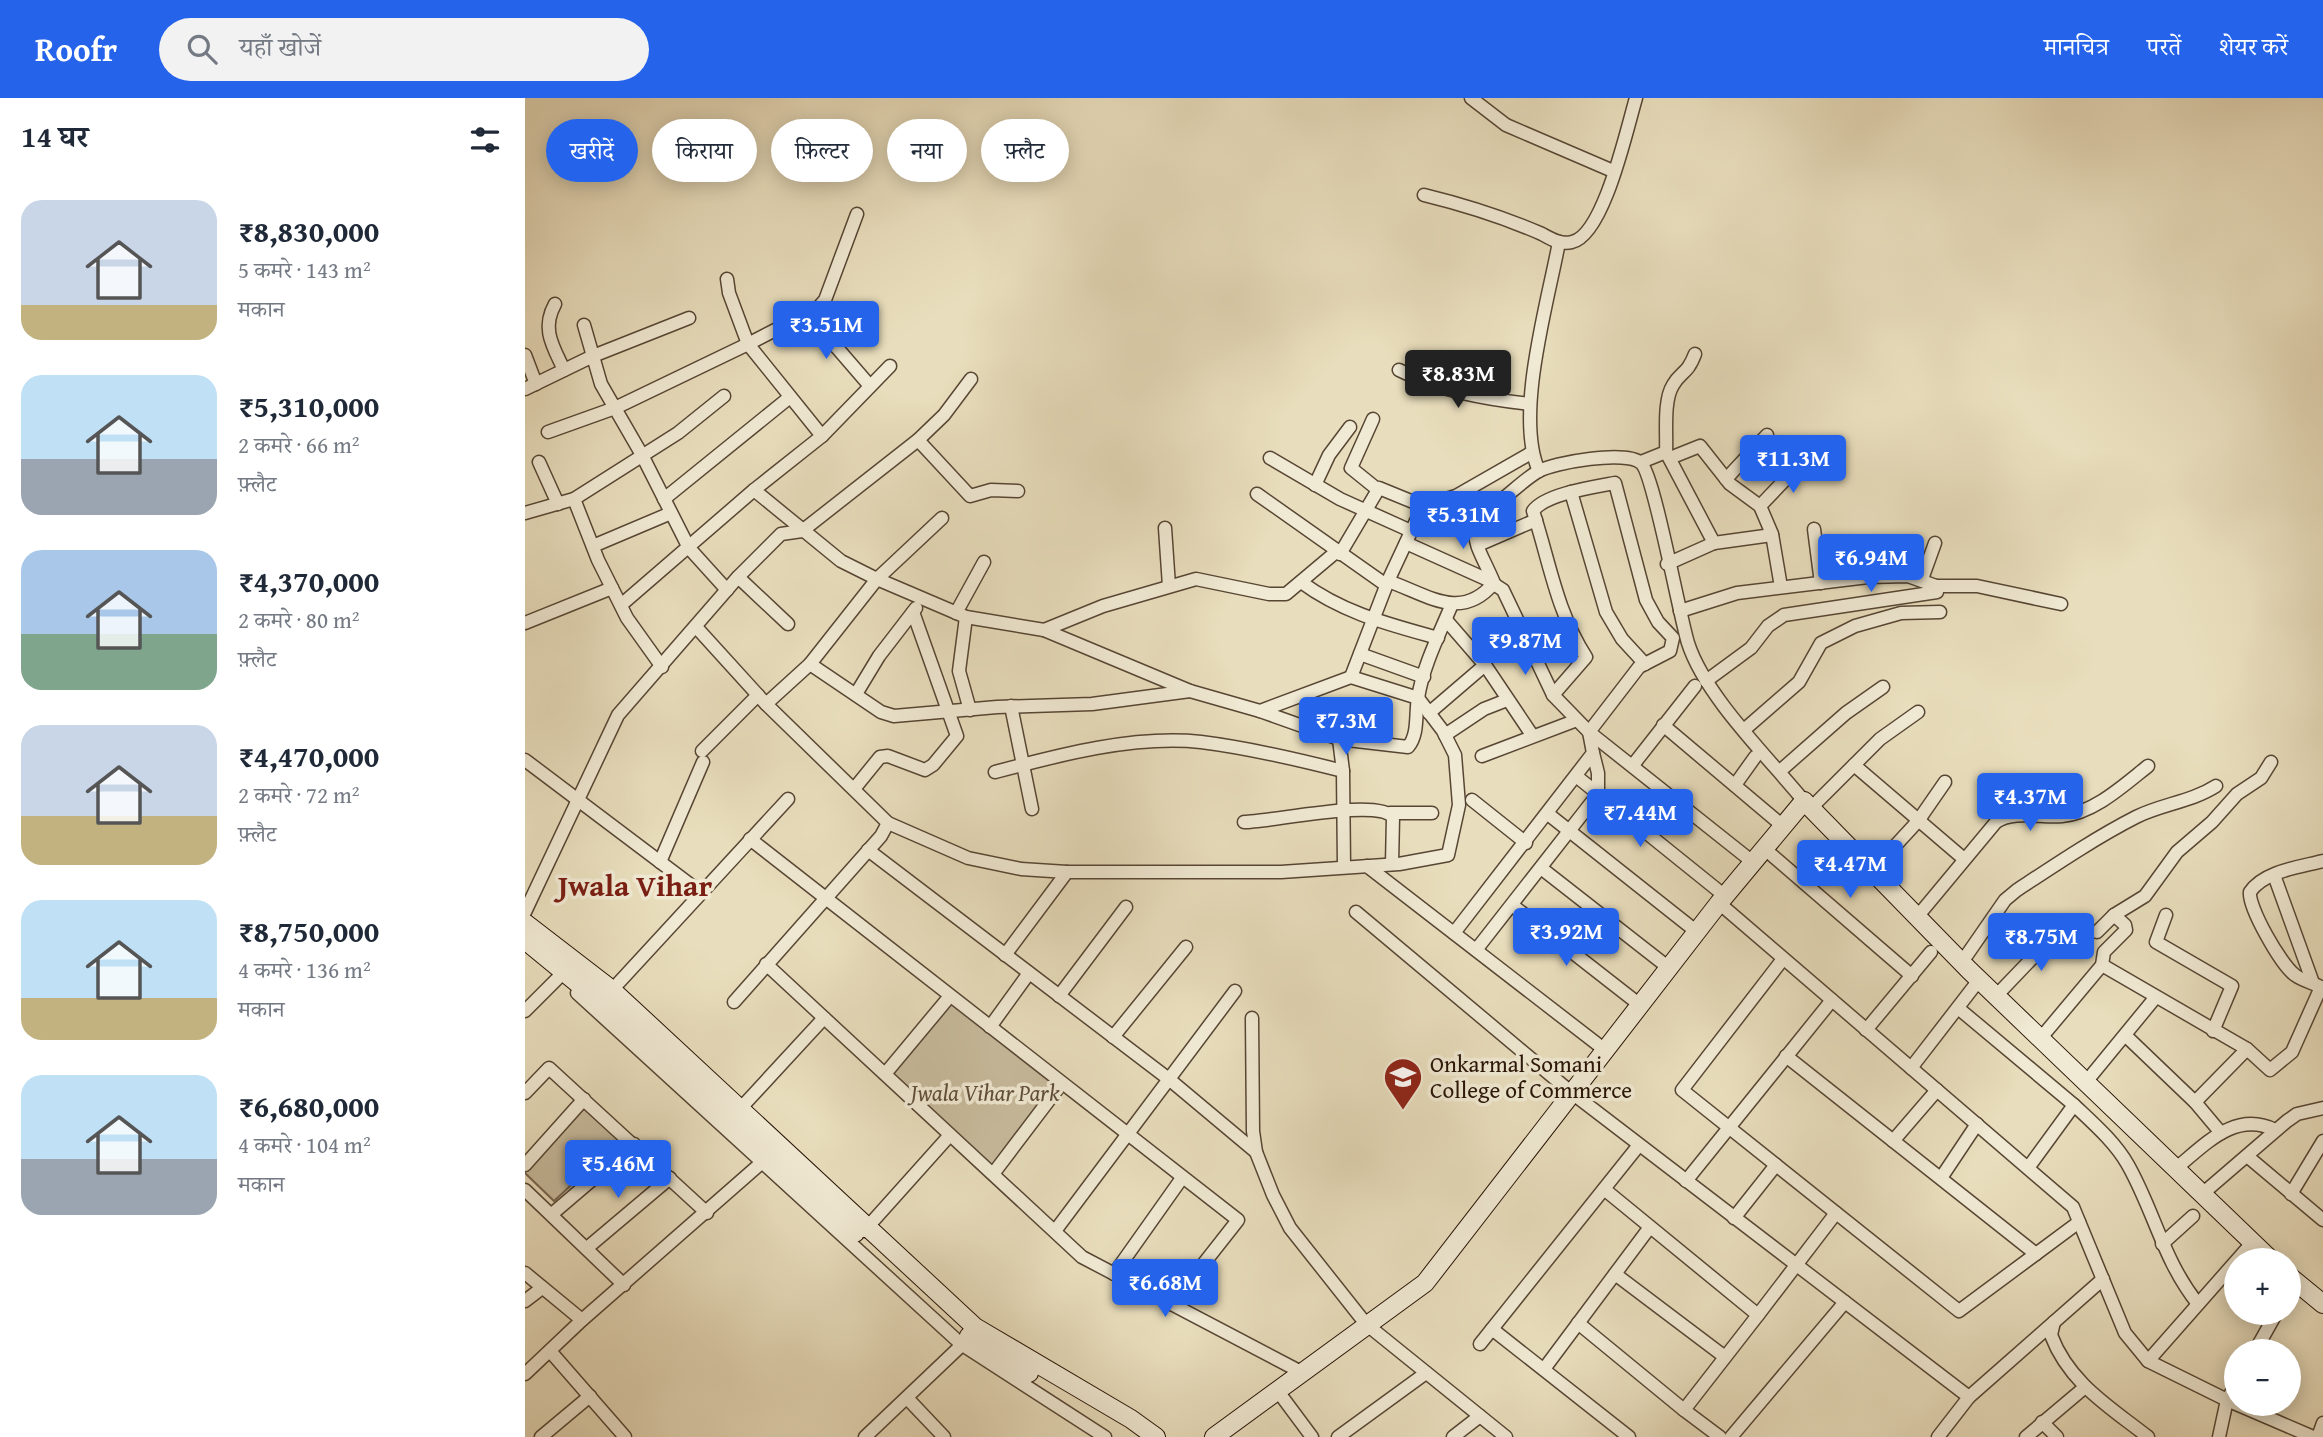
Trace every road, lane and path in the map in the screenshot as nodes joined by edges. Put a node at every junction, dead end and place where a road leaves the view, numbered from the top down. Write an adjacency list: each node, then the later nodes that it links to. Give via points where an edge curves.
1 (1471, 98): 3 (street, via 1506,125)
2 (1636, 98): 3 (street)
3 (1613, 171): 6 (street, via 1601,211 1588,233 1575,242)
4 (1424, 195): 6 (street, via 1496,214)
5 (857, 214): 9 (street, via 825,300)
6 (1559, 242): 24 (street)
7 (727, 279): 12 (street)
8 (555, 303): 17 (street, via 547,317 547,333)
9 (807, 313): 12 (street); 21 (street)
10 (689, 318): 15 (street)
11 (584, 325): 15 (street)
12 (748, 344): 23 (street); 25 (street)
13 (1695, 354): 34 (street, via 1669,397)
14 (525, 355): 20 (street)
15 (593, 356): 17 (street); 25 (street, via 601,384)
16 (890, 366): 21 (street)
17 (564, 370): 20 (street)
18 (1399, 370): 24 (street, via 1421,382 1465,394)
19 (971, 379): 31 (street)
20 (531, 386)
21 (870, 386): 30 (street)
22 (724, 397): 33 (street)
23 (790, 397): 30 (street); 48 (street)
24 (1530, 404): 32 (street)
25 (615, 408): 28 (street); 33 (street)
26 (1373, 419): 42 (street, via 1351,468)
27 (1350, 427): 41 (street, via 1329,455)
28 (548, 432)
29 (1767, 435): 40 (street)
30 (822, 436): 43 (street)
31 (918, 440): 44 (street, via 970,496 991,490); 59 (street)
32 (1531, 453): 39 (street); 50 (street, via 1456,496)
33 (642, 455): 47 (street); 48 (street)
34 (1668, 455): 37 (street); 40 (street, via 1700,446); 62 (street)
35 (1270, 458): 41 (street)
36 (540, 462): 49 (street)
37 (1640, 462): 39 (street, via 1631,458 1577,461); 69 (street, via 1653,486)
38 (1803, 462): 51 (street)
39 (1539, 471): 64 (street, via 1479,517 1474,535)
40 (1726, 479): 51 (street)
41 (1315, 485): 52 (street)
42 (1377, 489): 50 (street, via 1385,488); 52 (street)
43 (754, 490): 59 (street); 66 (street)
44 (1018, 491)
45 (1571, 492): 56 (street, via 1534,508); 99 (street, via 1606,611 1622,639); 99 (street, via 1615,483 1646,600 1673,638 1670,651)
46 (1257, 494): 67 (street)
47 (574, 499): 49 (street); 65 (street)
48 (664, 499): 54 (street)
49 (558, 504): 53 (street)
50 (1423, 506): 61 (street)
51 (1760, 506): 60 (street)
52 (1364, 510): 61 (street); 67 (street)
53 (525, 513)
54 (671, 513): 65 (street); 66 (street)
55 (942, 518): 71 (street)
56 (1536, 520): 64 (street); 108 (street, via 1549,577 1571,633 1587,657)
57 (1165, 528): 76 (street)
58 (1814, 529): 75 (street)
59 (802, 531): 70 (street, via 781,534); 71 (street, via 841,561)
60 (1772, 535): 62 (street); 79 (street)
61 (1408, 537): 74 (street); 77 (street)
62 (1714, 543): 69 (street)
63 (1935, 543): 72 (street)
64 (1478, 545): 77 (street)
65 (593, 546): 80 (street)
66 (689, 548): 81 (street); 85 (street)
67 (1338, 553): 73 (street); 74 (street)
68 (984, 562): 89 (street)
69 (1667, 564): 86 (street)
70 (738, 577): 81 (street); 93 (street)
71 (877, 579): 82 (street); 98 (street)
72 (1922, 579): 75 (street, via 1867,577); 78 (street)
73 (1301, 582): 76 (street, via 1286,594 1196,579); 90 (street, via 1338,607)
74 (1387, 583): 83 (street); 90 (street)
75 (1821, 583): 79 (street)
76 (1169, 586): 95 (street)
77 (1498, 586): 83 (street, via 1475,602); 108 (street)
78 (1936, 586): 84 (street, via 1977,586); 104 (street, via 1937,592 1784,615 1768,626 1751,648)
79 (1781, 587): 86 (street, via 1737,593)
80 (612, 588): 85 (street); 92 (street)
81 (727, 590): 94 (street)
82 (923, 599): 87 (street); 89 (street)
83 (1452, 604): 91 (street)
84 (2061, 604)
85 (621, 605): 101 (street)
86 (1680, 611): 104 (street)
87 (913, 612): 107 (street); 115 (street)
88 (1940, 612): 120 (street, via 1902,613 1855,626 1821,643 1799,682)
89 (961, 615): 95 (street); 113 (street, via 959,671)
90 (1373, 620): 96 (street); 97 (street)
91 (1446, 620): 96 (street); 100 (street)
92 (525, 623)
93 (787, 624)
94 (697, 628): 101 (street); 110 (street)
95 (1044, 630): 106 (street)
96 (1438, 638): 103 (street)
97 (1360, 654): 102 (street); 103 (street)
98 (810, 664): 107 (street); 110 (street)
99 (1645, 664): 121 (street)
100 (1485, 665): 111 (street); 117 (street)
101 (662, 667): 144 (street, via 616,719)
102 (1351, 677): 109 (street); 114 (street)
103 (1424, 677): 109 (street)
104 (1700, 684): 119 (street); 120 (street)
105 (1883, 687): 135 (street)
106 (1190, 691): 112 (street, via 1092,704); 114 (street)
107 (856, 694): 115 (street, via 894,716)
108 (1553, 695): 118 (street)
109 (1418, 698): 117 (street); 124 (street, via 1415,736 1408,747)
110 (762, 700): 141 (street); 163 (street, via 702,756)
111 (1507, 700): 122 (street, via 1483,709); 123 (street)
112 (1011, 706): 113 (street); 130 (street)
113 (970, 710): 115 (street)
114 (1260, 711): 124 (street)
115 (952, 712): 141 (street, via 957,736 929,769 883,756)
116 (1918, 712): 132 (street)
117 (1429, 713): 122 (street)
118 (1577, 720): 121 (street); 123 (street)
119 (1664, 725): 131 (street); 139 (street)
120 (1745, 729): 135 (street)
121 (1589, 732): 125 (street); 131 (street)
122 (1445, 735): 164 (street, via 1455,755 1459,805 1448,855)
123 (1532, 735): 126 (street)
124 (1339, 739): 134 (street)
125 (1593, 753): 137 (street); 142 (street)
126 (1482, 756)
127 (1755, 757): 139 (street)
128 (525, 760): 144 (street)
129 (2271, 762): 178 (street, via 2261,778 2237,794 2177,852 2145,896)
130 (1023, 764): 134 (street, via 1108,747 1200,742 1279,754); 136 (street); 147 (street)
131 (1633, 765): 160 (street)
132 (1854, 765): 146 (street); 152 (street)
133 (2148, 766): 161 (street, via 2081,811 2002,818)
134 (1343, 771): 148 (street)
135 (1780, 771): 146 (street)
136 (995, 772)
137 (1576, 776): 142 (street); 151 (street)
138 (1945, 782): 152 (street)
139 (1735, 785): 154 (street)
140 (2216, 786): 193 (street, via 2193,799 2137,817 2017,890)
141 (854, 789): 155 (street)
142 (1598, 794): 156 (street); 173 (street)
143 (788, 799): 157 (street)
144 (579, 800): 163 (street); 176 (street)
145 (1472, 800): 158 (street)
146 (1804, 805): 154 (street); 167 (street)
147 (1032, 808)
148 (1343, 811): 149 (street); 153 (street); 165 (street)
149 (1390, 813): 150 (street); 164 (street)
150 (1432, 813)
151 (1548, 814): 156 (street); 158 (street)
152 (1917, 821): 161 (street); 167 (street)
153 (1244, 822)
154 (1784, 827): 160 (street)
155 (885, 830): 159 (street); 170 (street, via 968,858)
156 (1570, 832): 166 (street); 183 (street)
157 (750, 839): 171 (street); 172 (street)
158 (1526, 843): 185 (street)
159 (867, 850): 172 (street); 191 (street)
160 (1760, 856): 173 (street); 199 (street)
161 (1964, 859): 180 (street)
162 (2323, 861): 169 (street)
163 (660, 862): 171 (street)
164 (1392, 864): 168 (street)
165 (1344, 867): 168 (street); 170 (street)
166 (1541, 868): 174 (street); 196 (street)
167 (1872, 871): 180 (street)
168 (1377, 874): 185 (street)
169 (2274, 875): 200 (street); 200 (street, via 2252,888 2252,909 2287,966)
170 (1065, 876): 191 (street)
171 (700, 892): 202 (street)
172 (824, 900): 194 (street); 204 (street)
173 (1722, 900): 183 (street); 192 (street)
174 (1512, 905): 189 (street); 210 (street)
175 (1126, 907): 205 (street)
176 (525, 912)
177 (1356, 912): 231 (street)
178 (2115, 915): 184 (street); 195 (street, via 2126,930 2104,952)
179 (2166, 915): 217 (street, via 2156,942 2232,986)
180 (1917, 917): 193 (street)
181 (525, 923): 202 (street)
182 (2062, 927): 206 (street)
183 (1697, 932): 196 (street)
184 (2097, 932)
185 (1454, 933): 189 (street)
186 (525, 940): 198 (street)
187 (1186, 947): 219 (street)
188 (525, 950): 198 (street)
189 (1476, 950): 222 (street)
190 (1931, 952): 199 (street)
191 (1005, 955): 197 (street)
192 (1783, 959): 208 (street); 238 (street, via 1682,1090)
193 (1962, 962): 201 (street)
194 (766, 964): 209 (street); 213 (street)
195 (2102, 965): 207 (street); 220 (street)
196 (1669, 968): 210 (street)
197 (1029, 972): 205 (street); 215 (street)
198 (562, 974): 212 (street); 249 (street)
199 (1912, 976): 216 (street)
200 (2313, 984): 221 (street, via 2321,987 2287,1058 2270,1070)
201 (1975, 985): 206 (street); 211 (street)
202 (612, 990): 236 (street)
203 (1235, 992): 226 (street)
204 (950, 996): 215 (street); 225 (street)
205 (1059, 996): 219 (street)
206 (1996, 996): 220 (street)
207 (2155, 998): 217 (street); 218 (street)
208 (1832, 1000): 216 (street); 223 (street)
209 (734, 1002)
210 (1640, 1005): 222 (street)
211 (1958, 1008): 224 (street); 234 (street)
212 (525, 1011)
213 (824, 1018): 225 (street); 236 (street)
214 (1252, 1018): 247 (street)
215 (990, 1027): 228 (street)
216 (1866, 1030): 224 (street)
217 (2213, 1031): 221 (street)
218 (2126, 1036): 227 (street); 233 (street)
219 (1113, 1037): 226 (street)
220 (2040, 1039): 227 (street)
221 (2247, 1049): 233 (street)
222 (1605, 1050): 231 (street)
223 (1786, 1056): 238 (street); 243 (street)
224 (1911, 1068): 229 (street)
225 (885, 1074): 242 (street)
226 (1170, 1080): 241 (street); 247 (street)
227 (2086, 1082): 253 (street)
228 (1062, 1083): 241 (street); 254 (street)
229 (1937, 1090): 237 (street); 243 (street)
230 (525, 1093): 232 (street, via 549,1068)
231 (1571, 1093): 246 (street); 295 (street, via 1425,1283)
232 (584, 1099): 245 (street); 250 (street)
233 (2195, 1102): 240 (street)
234 (2074, 1105): 252 (street); 273 (street, via 2127,1162)
235 (2323, 1108): 239 (street, via 2297,1114)
236 (740, 1109): 272 (street)
237 (1977, 1124): 252 (street); 257 (street)
238 (1729, 1128): 251 (street); 258 (street)
239 (2275, 1130): 240 (street, via 2253,1122); 248 (street)
240 (2221, 1133): 253 (street)
241 (1129, 1134): 256 (street); 271 (street)
242 (950, 1135): 254 (street); 272 (street)
243 (1893, 1141): 257 (street)
244 (2323, 1141): 261 (street)
245 (634, 1144): 255 (street); 265 (street)
246 (1639, 1145): 258 (street); 259 (street)
247 (1256, 1152): 295 (street, via 1290,1228)
248 (2247, 1156): 261 (street); 262 (street)
249 (766, 1159): 263 (street); 272 (street); 297 (street)
250 (525, 1165)
251 (1776, 1165): 264 (street); 267 (street)
252 (2028, 1168): 269 (street, via 2073,1207)
253 (2175, 1169): 262 (street)
254 (993, 1174): 271 (street)
255 (670, 1178): 263 (street); 274 (street)
256 (1182, 1178): 279 (street); 288 (street, via 1238,1220)
257 (1941, 1178): 276 (street)
258 (1686, 1181): 267 (street)
259 (1604, 1189): 270 (street); 296 (street)
260 (525, 1190): 265 (street)
261 (2291, 1194): 268 (street)
262 (2201, 1195): 275 (street)
263 (707, 1213): 283 (street)
264 (1836, 1213): 276 (street, via 1958,1311); 277 (street)
265 (552, 1214): 274 (street)
266 (2193, 1216): 273 (street)
267 (1734, 1218): 277 (street)
268 (2323, 1220)
269 (2079, 1222): 276 (street); 282 (street)
270 (1650, 1227): 280 (street); 291 (street)
271 (1055, 1231): 279 (street, via 1082,1257)
272 (863, 1232): 297 (street)
273 (2162, 1244): 289 (street, via 2177,1278)
274 (587, 1248): 283 (street)
275 (2245, 1248)
276 (2036, 1254)
277 (1796, 1265): 287 (street); 291 (street)
278 (525, 1273): 285 (street)
279 (1114, 1274): 288 (street)
280 (1615, 1274): 294 (street); 300 (street)
281 (2224, 1274): 289 (street)
282 (2103, 1279): 293 (street); 301 (street, via 2125,1333)
283 (624, 1285): 292 (street)
284 (2301, 1286): 290 (street)
285 (542, 1288): 286 (street); 292 (street)
286 (525, 1301)
287 (1845, 1302): 309 (street); 333 (street)
288 (1172, 1304): 303 (street)
289 (2198, 1304): 301 (street)
290 (2323, 1304)
291 (1758, 1315): 300 (street)
292 (582, 1320): 299 (street)
293 (2054, 1321): 306 (street, via 2050,1335 2056,1349); 309 (street)
294 (1578, 1323): 302 (street); 312 (street)
295 (1366, 1324): 303 (street); 304 (street)
296 (1492, 1329): 298 (street); 302 (street)
297 (970, 1337): 310 (street); 323 (street); 324 (street); 325 (street, via 1131,1419)
298 (1480, 1344)
299 (550, 1351): 305 (street); 308 (street)
300 (1725, 1357): 312 (street)
301 (2148, 1361): 311 (street)
302 (1544, 1369): 331 (street)
303 (1301, 1372): 307 (street)
304 (1426, 1373): 314 (street); 328 (street)
305 (525, 1374)
306 (2084, 1388): 316 (street); 337 (street)
307 (1277, 1390): 326 (street); 327 (street)
308 (590, 1396): 319 (street); 321 (street)
309 (1969, 1397): 334 (street)
310 (908, 1399): 320 (street); 322 (street)
311 (2224, 1399)
312 (1684, 1410): 332 (street)
313 (2224, 1414): 338 (street)
314 (1480, 1416): 329 (street); 330 (street)
315 (2259, 1416): 318 (street)
316 (2042, 1422): 335 (street); 336 (street)
317 (2323, 1423): 340 (street)
318 (2292, 1433): 339 (street)
319 (619, 1435)
320 (937, 1435)
321 (541, 1437)
322 (865, 1437)
323 (1105, 1437)
324 (1145, 1437)
325 (1156, 1437)
326 (1214, 1437)
327 (1312, 1437)
328 (1338, 1437)
329 (1453, 1437)
330 (1506, 1437)
331 (1629, 1437)
332 (1720, 1437)
333 (1731, 1437)
334 (1938, 1437)
335 (2026, 1437)
336 (2057, 1437)
337 (2148, 1437)
338 (2219, 1437)
339 (2312, 1437)
340 (2318, 1437)

